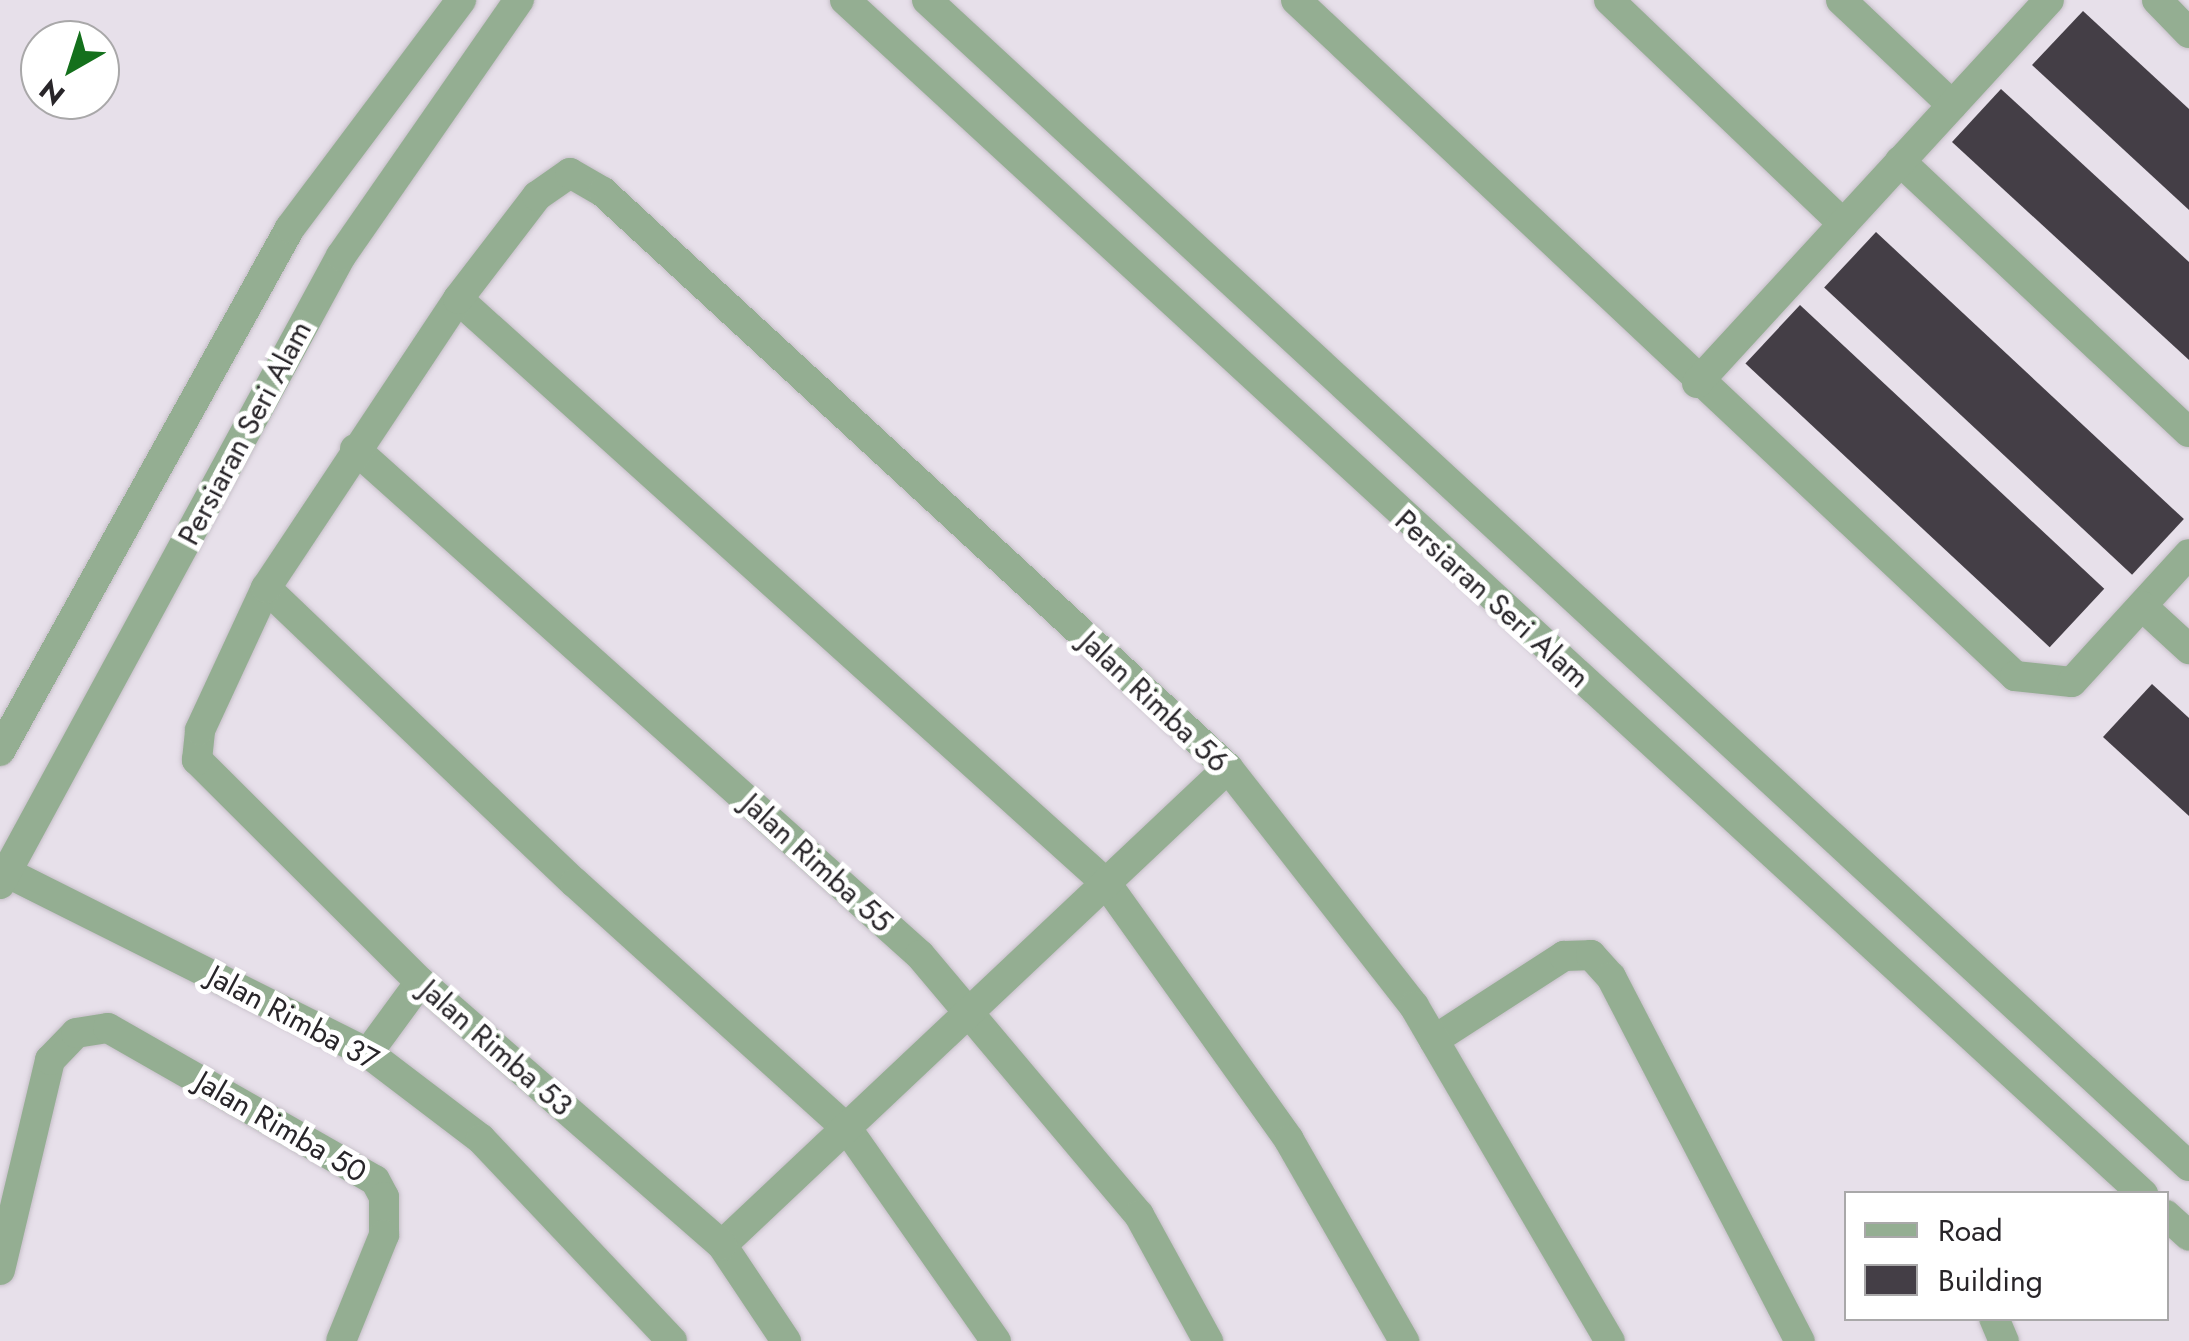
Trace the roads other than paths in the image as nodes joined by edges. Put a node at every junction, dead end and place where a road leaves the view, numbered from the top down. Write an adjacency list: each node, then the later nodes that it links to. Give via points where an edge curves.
1 (461, 0): 23 (street, Persiaran Seri Alam, via 290,228)
2 (519, 0): 26 (street, Persiaran Seri Alam, via 340,256)
3 (834, 0): 10 (street, Persiaran Seri Alam)
4 (927, 0): 33 (street, Persiaran Seri Alam)
5 (1296, 0): 16 (street)
6 (1609, 0): 14 (street)
7 (1841, 0): 12 (street)
8 (2049, 0): 12 (street)
9 (2157, 0): 11 (street)
10 (854, 8): 34 (street, Persiaran Seri Alam)
11 (2189, 33)
12 (1952, 105): 13 (street)
13 (1900, 162): 14 (street); 17 (street)
14 (1843, 224): 16 (street)
15 (458, 299): 18 (street); 25 (street, Jalan Rimba 56, via 537,196 570,174 604,192); 27 (street)
16 (1697, 383): 21 (street, via 2015,676 2072,682)
17 (2189, 432)
18 (355, 448): 20 (street); 29 (street, Jalan Rimba 55, via 920,955)
19 (2189, 554): 21 (street)
20 (266, 588): 28 (street, Jalan Rimba 53, via 200,730 197,760); 32 (street, via 575,883)
21 (2142, 606): 22 (street)
22 (2189, 648)
23 (10, 723): 24 (street, Persiaran Seri Alam)
24 (0, 751)
25 (1228, 768): 27 (street); 30 (street, Jalan Rimba 56)
26 (2, 875): 31 (street, Jalan Rimba 37)
27 (1106, 883): 29 (street); 44 (street, via 1289,1140)
28 (420, 982): 31 (street); 37 (street, Jalan Rimba 53)
29 (970, 1014): 32 (street); 43 (street, Jalan Rimba 55, via 1139,1216)
30 (1434, 1040): 45 (street, Jalan Rimba 56); 46 (street, via 1564,956 1591,954 1610,977)
31 (368, 1053): 40 (street, Jalan Rimba 37, via 481,1139)
32 (848, 1130): 37 (street); 42 (street)
33 (2189, 1166)
34 (2140, 1191)
35 (2169, 1218): 36 (street)
36 (2189, 1236)
37 (722, 1245): 41 (street, Jalan Rimba 53)
38 (0, 1270): 39 (street, Jalan Rimba 50, via 50,1060 62,1042 88,1028 118,1034 375,1180 384,1197 384,1235)
39 (342, 1341)
40 (672, 1341)
41 (786, 1341)
42 (996, 1341)
43 (1208, 1341)
44 (1404, 1341)
45 (1610, 1341)
46 (1800, 1341)

